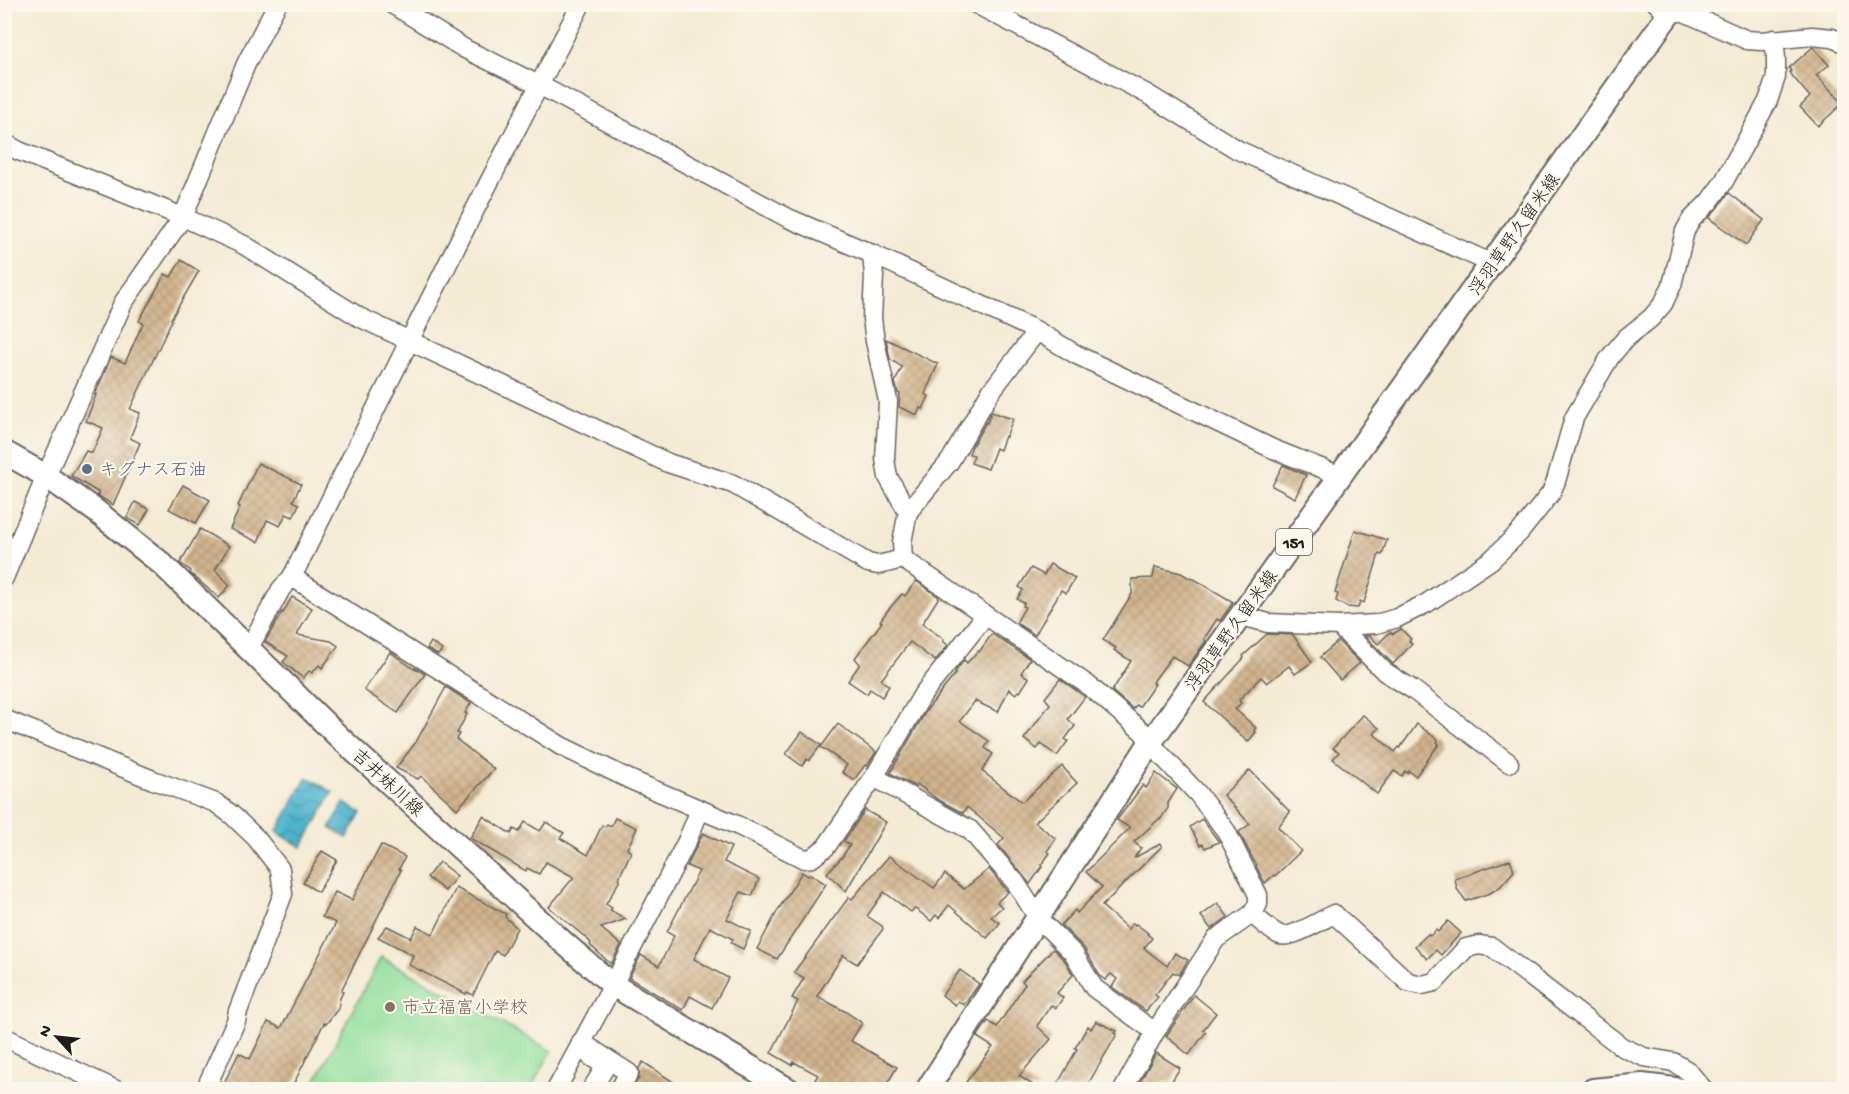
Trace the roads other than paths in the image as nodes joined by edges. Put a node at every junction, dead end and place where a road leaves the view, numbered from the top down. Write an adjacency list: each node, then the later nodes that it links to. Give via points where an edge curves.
1 (277, 4): 10 (street, via 246,64)
2 (392, 4): 8 (street, via 465,49)
3 (581, 4): 8 (street)
4 (976, 4): 12 (street, via 1147,94 1238,150)
5 (1668, 7): 6 (street, via 1746,40); 12 (main road, 浮羽草野久留米線 / 151)
6 (1774, 39): 7 (street, via 1812,36); 24 (street, via 1776,78 1768,101 1723,183 1690,220 1663,304 1610,357 1574,418 1551,493 1491,560 1427,603 1376,624)
7 (1845, 43)
8 (541, 86): 11 (street, via 788,218); 14 (street)
9 (4, 143): 10 (street)
10 (183, 217): 14 (street, via 244,245 359,317); 16 (street, via 123,303)
11 (872, 254): 13 (street); 18 (street, via 872,319 888,400 885,459 888,477)
12 (1493, 264): 17 (main road, 浮羽草野久留米線 / 151)
13 (1037, 331): 17 (street, via 1077,355 1273,449); 18 (street, via 989,394 950,461)
14 (410, 341): 19 (street, via 668,463 733,484 868,563 878,565); 20 (street)
15 (4, 452): 16 (main road, 吉井妹川線)
16 (46, 476): 21 (street); 25 (main road, 吉井妹川線, via 162,564)
17 (1341, 476): 23 (main road, 浮羽草野久留米線 / 151)
18 (908, 512): 19 (street)
19 (903, 559): 22 (street)
20 (292, 577): 25 (street, via 281,589); 30 (street, via 561,746)
21 (4, 578)
22 (985, 616): 27 (street, via 1088,685 1143,732); 29 (street, via 923,694)
23 (1242, 616): 24 (street, via 1268,623); 27 (main road, 浮羽草野久留米線 / 151)
24 (1339, 626): 28 (street, via 1385,672)
25 (249, 648): 33 (main road, 吉井妹川線, via 339,737)
26 (4, 719): 38 (street, via 216,803 256,838 280,869 283,894 236,1021)
27 (1150, 743): 31 (street, via 1226,831 1258,895); 32 (main road, 浮羽草野久留米線 / 151)
28 (1509, 763)
29 (874, 777): 30 (street, via 826,848 813,858 804,859); 32 (street, via 970,830 1016,883)
30 (700, 810): 33 (street)
31 (1252, 914): 34 (street, via 1216,939); 47 (street, via 1283,936 1334,914 1408,982 1422,985 1435,982 1466,948 1492,947 1622,1047 1644,1057 1673,1062 1688,1071)
32 (1038, 918): 34 (street, via 1074,954 1094,988); 43 (main road, 浮羽草野久留米線 / 151)
33 (613, 985): 36 (street); 42 (main road, 吉井妹川線)
34 (1155, 1032): 44 (street)
35 (4, 1037): 37 (street)
36 (580, 1046): 39 (street); 40 (street, via 606,1066); 41 (street, via 629,1073)
37 (116, 1089)
38 (205, 1089)
39 (556, 1089)
40 (591, 1089)
41 (619, 1089)
42 (789, 1089)
43 (927, 1089)
44 (1123, 1089)
45 (1593, 1089): 46 (main road, via 1642,1085)
46 (1683, 1089)
47 (1704, 1089)

